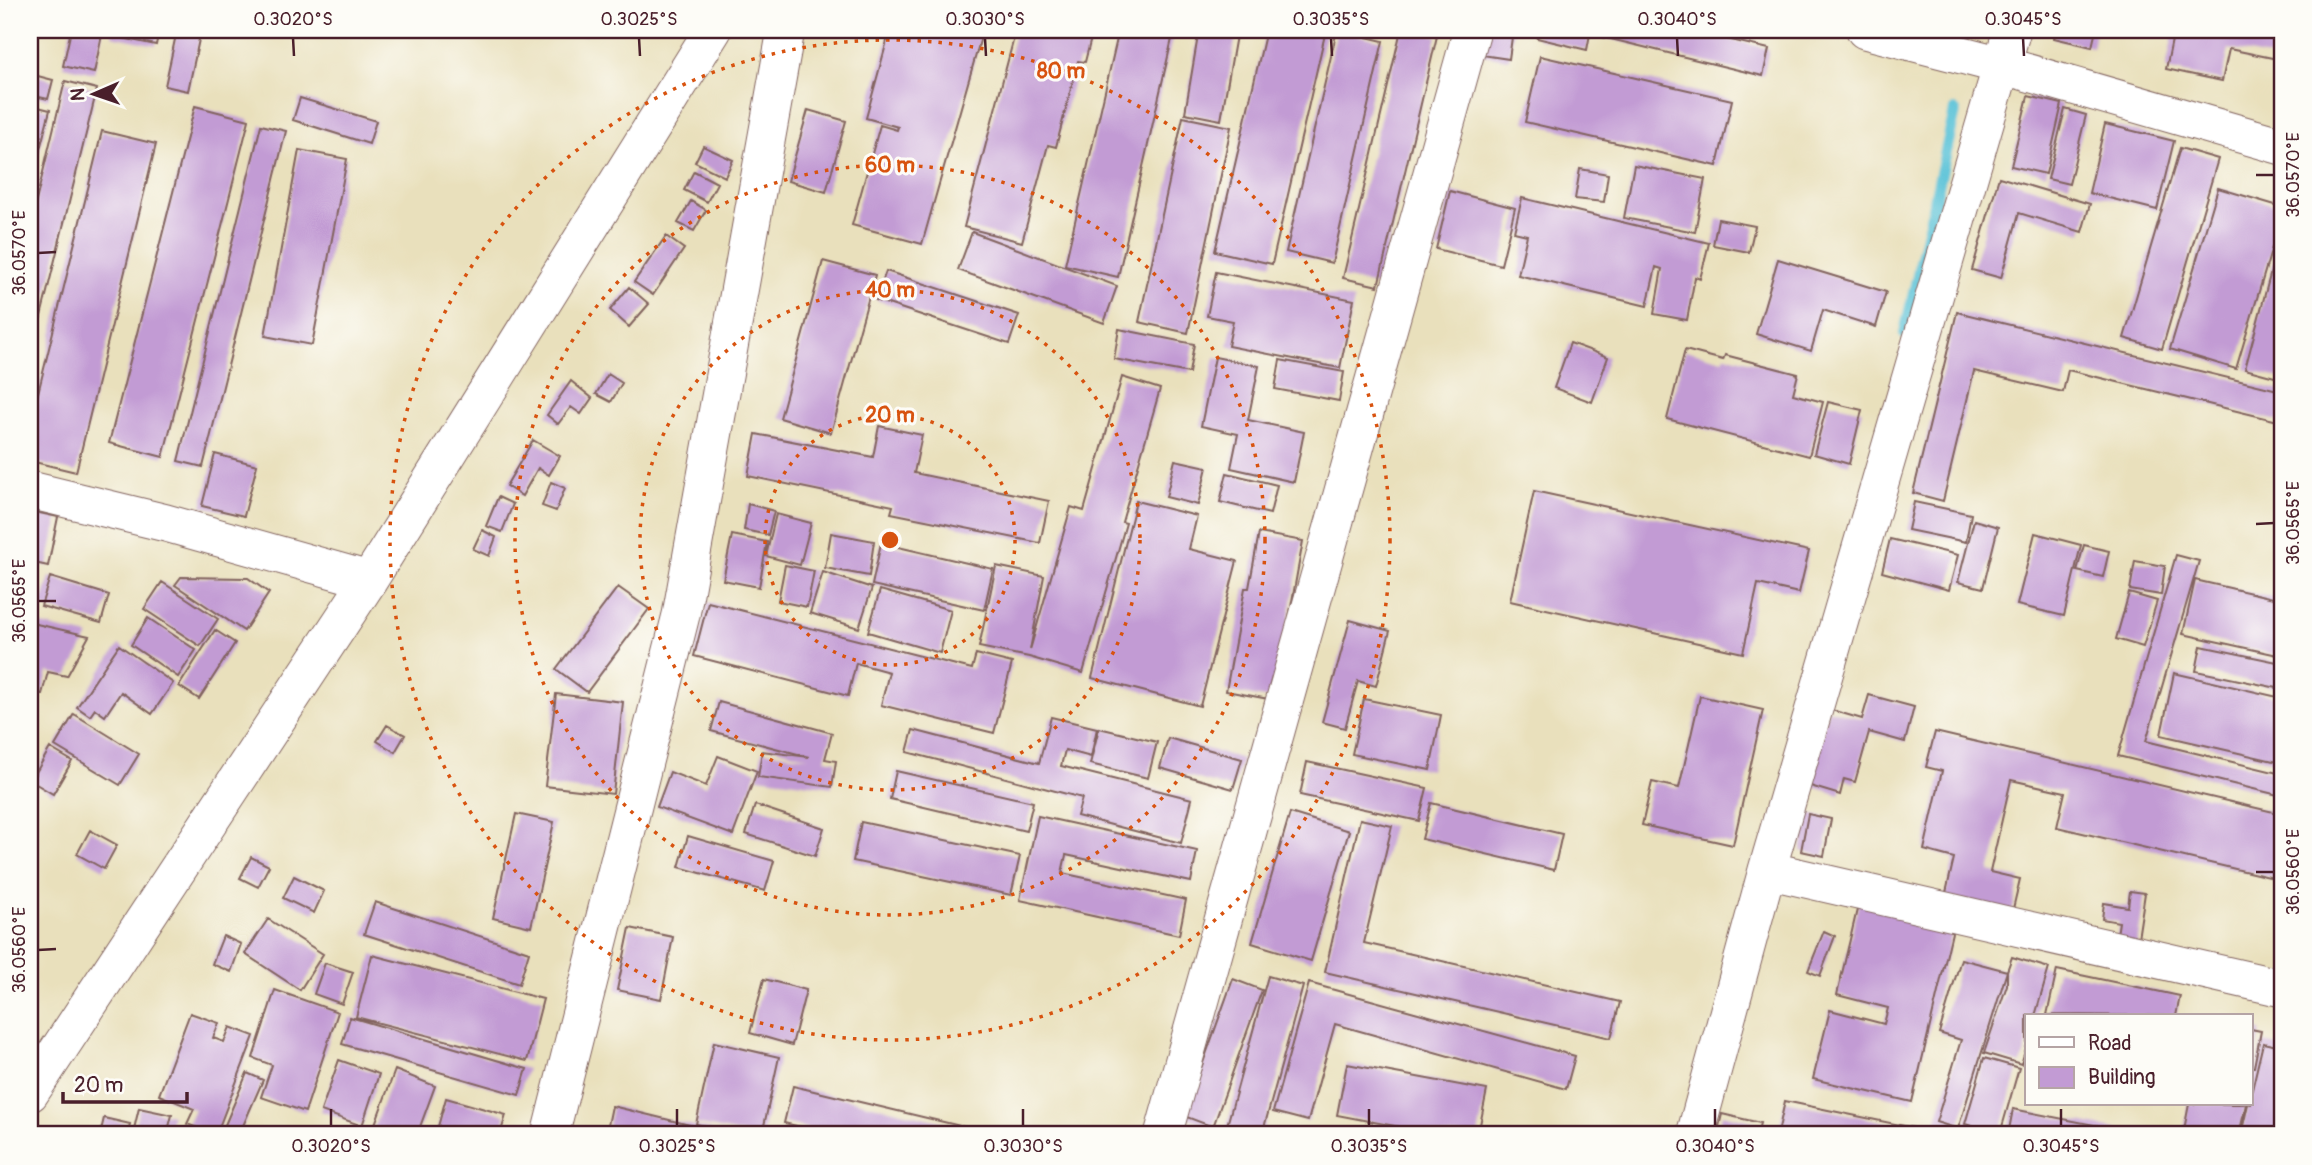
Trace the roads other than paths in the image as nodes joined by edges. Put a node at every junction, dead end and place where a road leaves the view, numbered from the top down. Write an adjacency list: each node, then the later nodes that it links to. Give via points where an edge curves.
1 (713, 30): 9 (street)
2 (786, 30): 13 (street, via 681,615)
3 (1472, 30): 14 (street)
4 (1865, 30): 6 (street)
5 (2012, 30): 6 (street)
6 (2001, 65): 7 (street); 10 (street)
7 (2282, 146)
8 (30, 490): 9 (street)
9 (369, 580): 12 (street)
10 (1767, 870): 11 (street); 15 (street)
11 (2282, 988)
12 (30, 1093)
13 (550, 1135)
14 (1163, 1135)
15 (1695, 1135)

